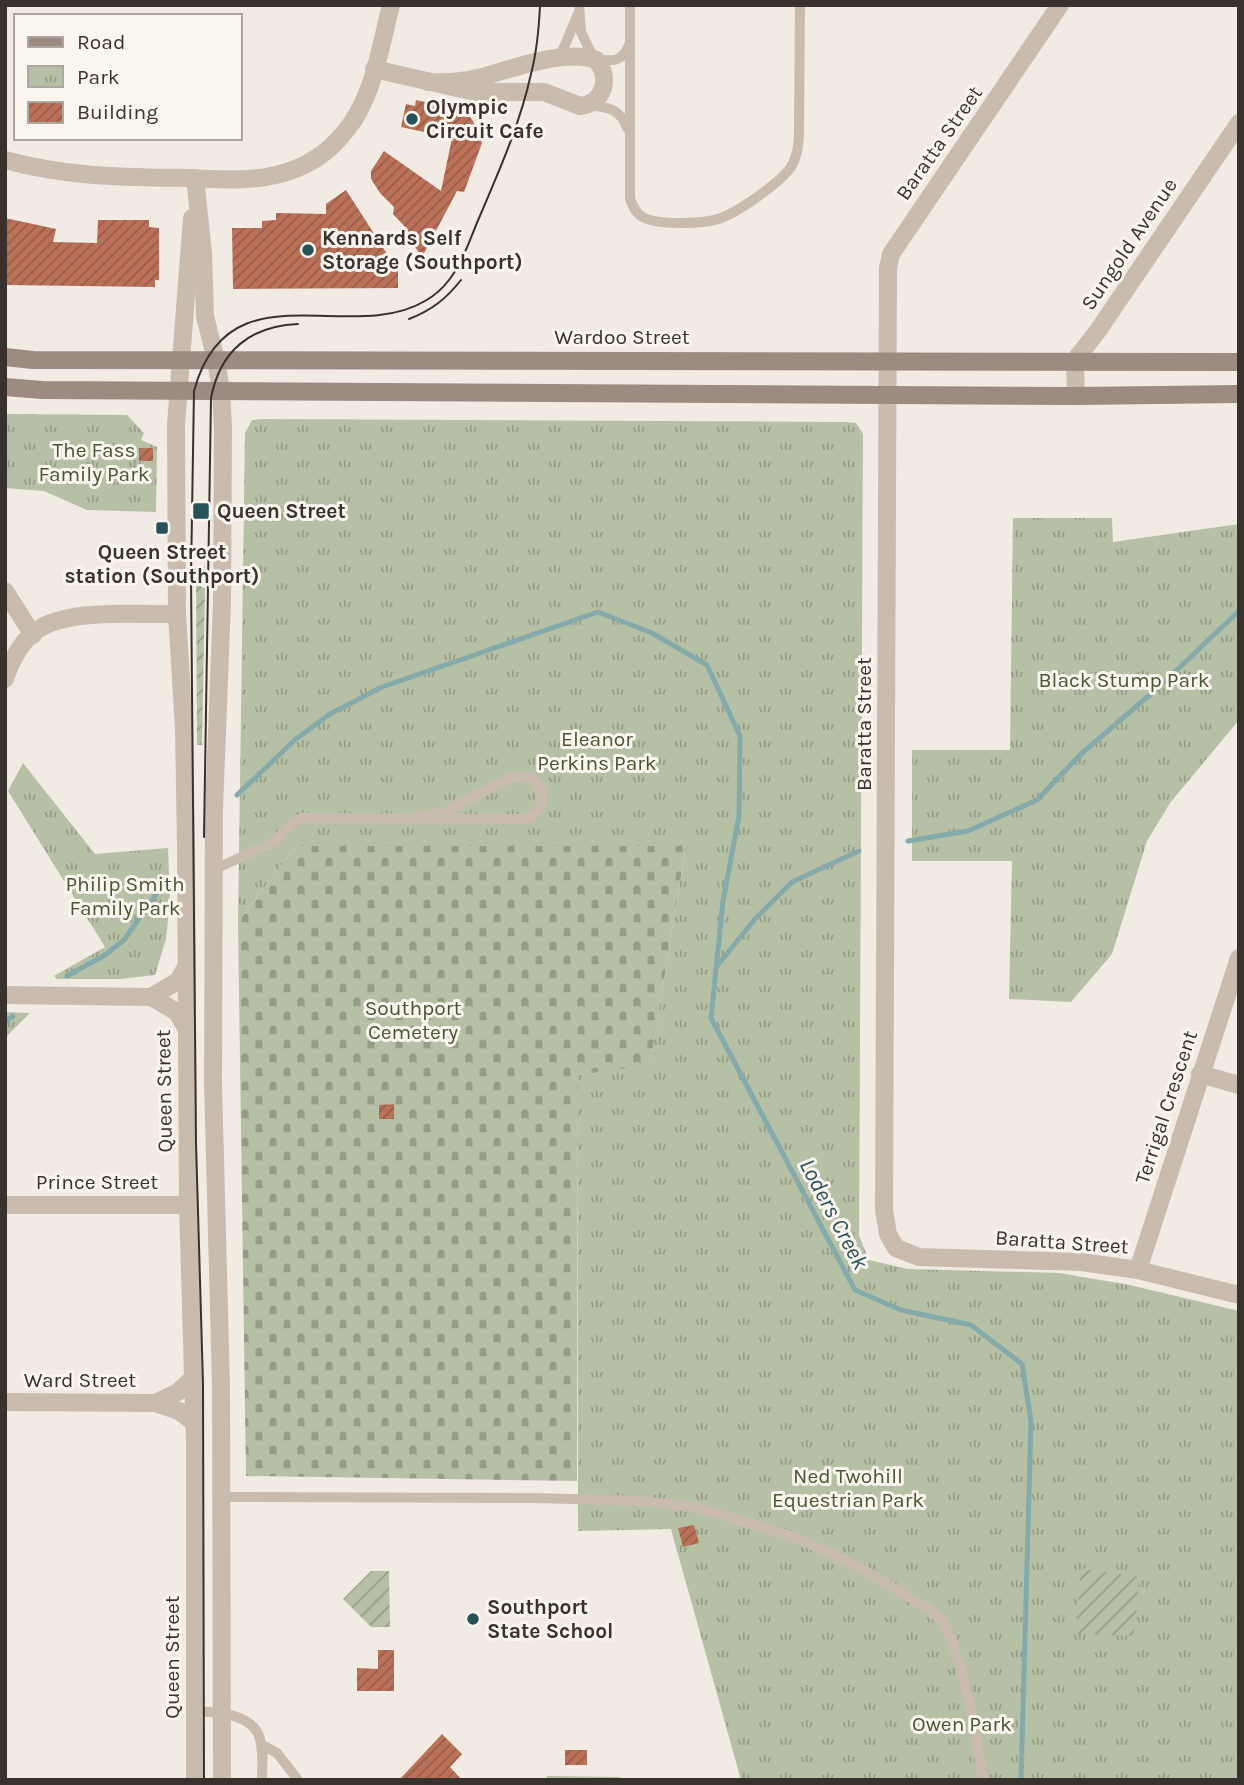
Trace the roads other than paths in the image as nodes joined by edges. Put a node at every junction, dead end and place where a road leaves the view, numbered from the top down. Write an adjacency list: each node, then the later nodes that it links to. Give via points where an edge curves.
1 (391, 5): 9 (street)
2 (629, 5): 6 (lane)
3 (800, 5): 13 (lane, via 798,146 792,166 771,186 717,219 648,220 630,199)
4 (1060, 5): 19 (street, Baratta Street, via 891,254)
5 (579, 8): 7 (lane); 8 (lane, via 583,38)
6 (629, 45): 8 (lane, via 619,59); 13 (lane)
7 (559, 59): 8 (street); 10 (street, via 461,81)
8 (595, 60): 11 (street, via 604,73 603,90 595,102)
9 (374, 69): 10 (street); 15 (street, via 345,133 313,160 257,178)
10 (428, 82): 11 (street, via 475,92 544,92)
11 (582, 106): 13 (lane, via 616,111)
12 (1239, 122): 20 (street, Sungold Avenue)
13 (629, 139)
14 (5, 160): 15 (street, via 82,176)
15 (195, 186): 17 (street, Queen Street); 18 (street, via 205,316)
16 (5, 357): 17 (main road, Wardoo Street)
17 (181, 360): 18 (main road, Wardoo Street); 24 (street, Queen Street)
18 (216, 360): 19 (main road, Wardoo Street); 23 (street)
19 (888, 360): 20 (main road, Wardoo Street); 25 (street, Baratta Street)
20 (1075, 360): 21 (main road, Wardoo Street); 27 (street)
21 (1239, 362)
22 (5, 390): 24 (main road)
23 (221, 390): 24 (main road); 25 (main road); 33 (street, via 222,603)
24 (179, 391): 29 (street, Queen Street)
25 (888, 394): 27 (main road); 43 (street, Baratta Street, via 884,1196 888,1234 896,1248 919,1256 1080,1262)
26 (1239, 394): 27 (main road)
27 (1076, 396)
28 (5, 591): 30 (street)
29 (177, 614): 30 (street, via 74,616 41,627); 35 (street, Queen Street, via 184,729)
30 (33, 635): 31 (street, via 22,645)
31 (5, 679)
32 (406, 818): 32 (lane, via 443,813 517,776 533,779 542,793 539,809 526,819); 33 (lane, via 300,819 274,842)
33 (213, 870): 49 (street)
34 (1239, 958): 39 (street, Terrigal Crescent)
35 (186, 967): 37 (street, via 178,981); 38 (street, Queen Street)
36 (5, 995): 37 (street)
37 (152, 996): 38 (street, via 174,1009)
38 (186, 1028): 42 (street, Queen Street)
39 (1200, 1074): 40 (street); 43 (street, Terrigal Crescent)
40 (1239, 1086)
41 (5, 1205): 42 (street, Prince Street)
42 (188, 1205): 45 (street, Queen Street)
43 (1138, 1270): 44 (street, Baratta Street)
44 (1239, 1295)
45 (194, 1377): 47 (street, Ward Street, via 178,1392); 48 (street, Queen Street)
46 (5, 1402): 47 (street, Ward Street)
47 (155, 1403): 48 (street, Ward Street)
48 (195, 1423): 50 (street, Queen Street)
49 (222, 1497): 51 (street); 57 (lane, via 640,1502 695,1507 795,1537 866,1572 942,1622 960,1665)
50 (195, 1712): 51 (lane); 53 (street, Queen Street)
51 (222, 1713): 52 (lane, via 252,1726); 54 (street)
52 (262, 1745): 55 (lane); 56 (lane, via 277,1753)
53 (195, 1780)
54 (222, 1780)
55 (262, 1780)
56 (298, 1780)
57 (982, 1780)

